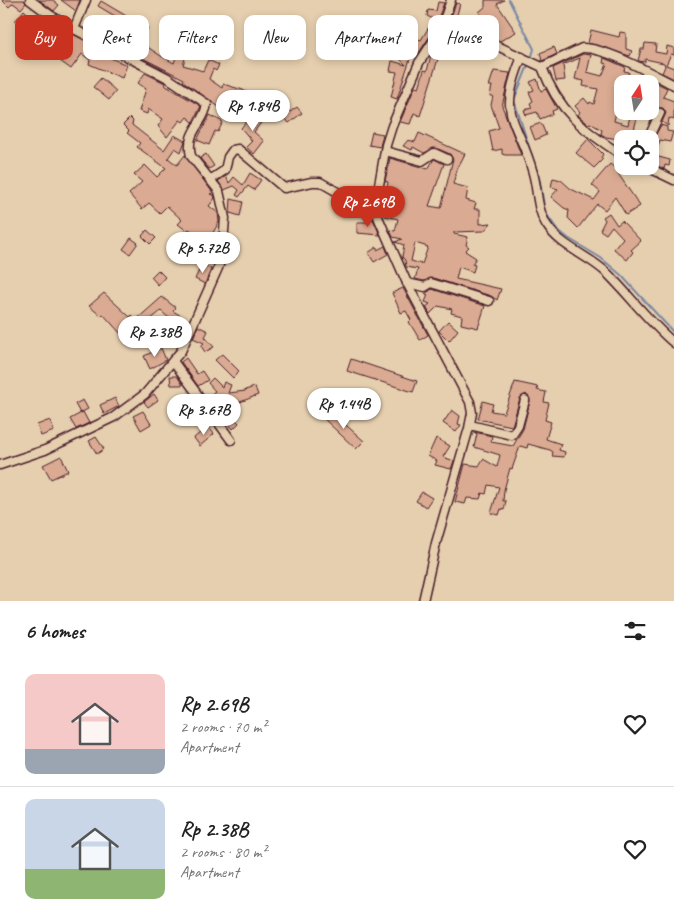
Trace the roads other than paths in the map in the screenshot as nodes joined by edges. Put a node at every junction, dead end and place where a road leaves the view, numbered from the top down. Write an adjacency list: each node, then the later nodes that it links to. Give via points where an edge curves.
1 (30, 0): 5 (street)
2 (86, 0): 5 (street)
3 (451, 0): 4 (street)
4 (446, 15)
5 (74, 28): 17 (street, via 168,78 206,103 207,107 193,128 189,149)
6 (499, 48): 8 (street)
7 (428, 49): 14 (street, via 392,126)
8 (524, 58): 9 (street); 22 (street, via 511,82 510,112 532,168 537,201 546,223 556,237 608,273)
9 (541, 66): 10 (street, via 589,48); 13 (street, via 563,108)
10 (674, 85)
11 (660, 113): 12 (street)
12 (652, 130)
13 (614, 150)
14 (385, 151): 15 (street, via 418,161 434,153); 19 (street)
15 (447, 159)
16 (659, 173): 18 (street)
17 (210, 180): 19 (street, via 225,170 228,157 238,149 284,188 320,182 348,198); 23 (street, via 220,195 224,218 223,252 186,342)
18 (674, 180)
19 (376, 202): 20 (street, via 378,217)
20 (407, 283): 21 (street, via 425,287 431,283); 25 (street, via 470,402)
21 (489, 301)
22 (674, 343)
23 (174, 361): 26 (street); 27 (street, via 145,394 114,416 45,450)
24 (526, 400): 25 (street, via 512,435)
25 (470, 425): 28 (street)
26 (231, 440)
27 (0, 465)
28 (423, 601)

